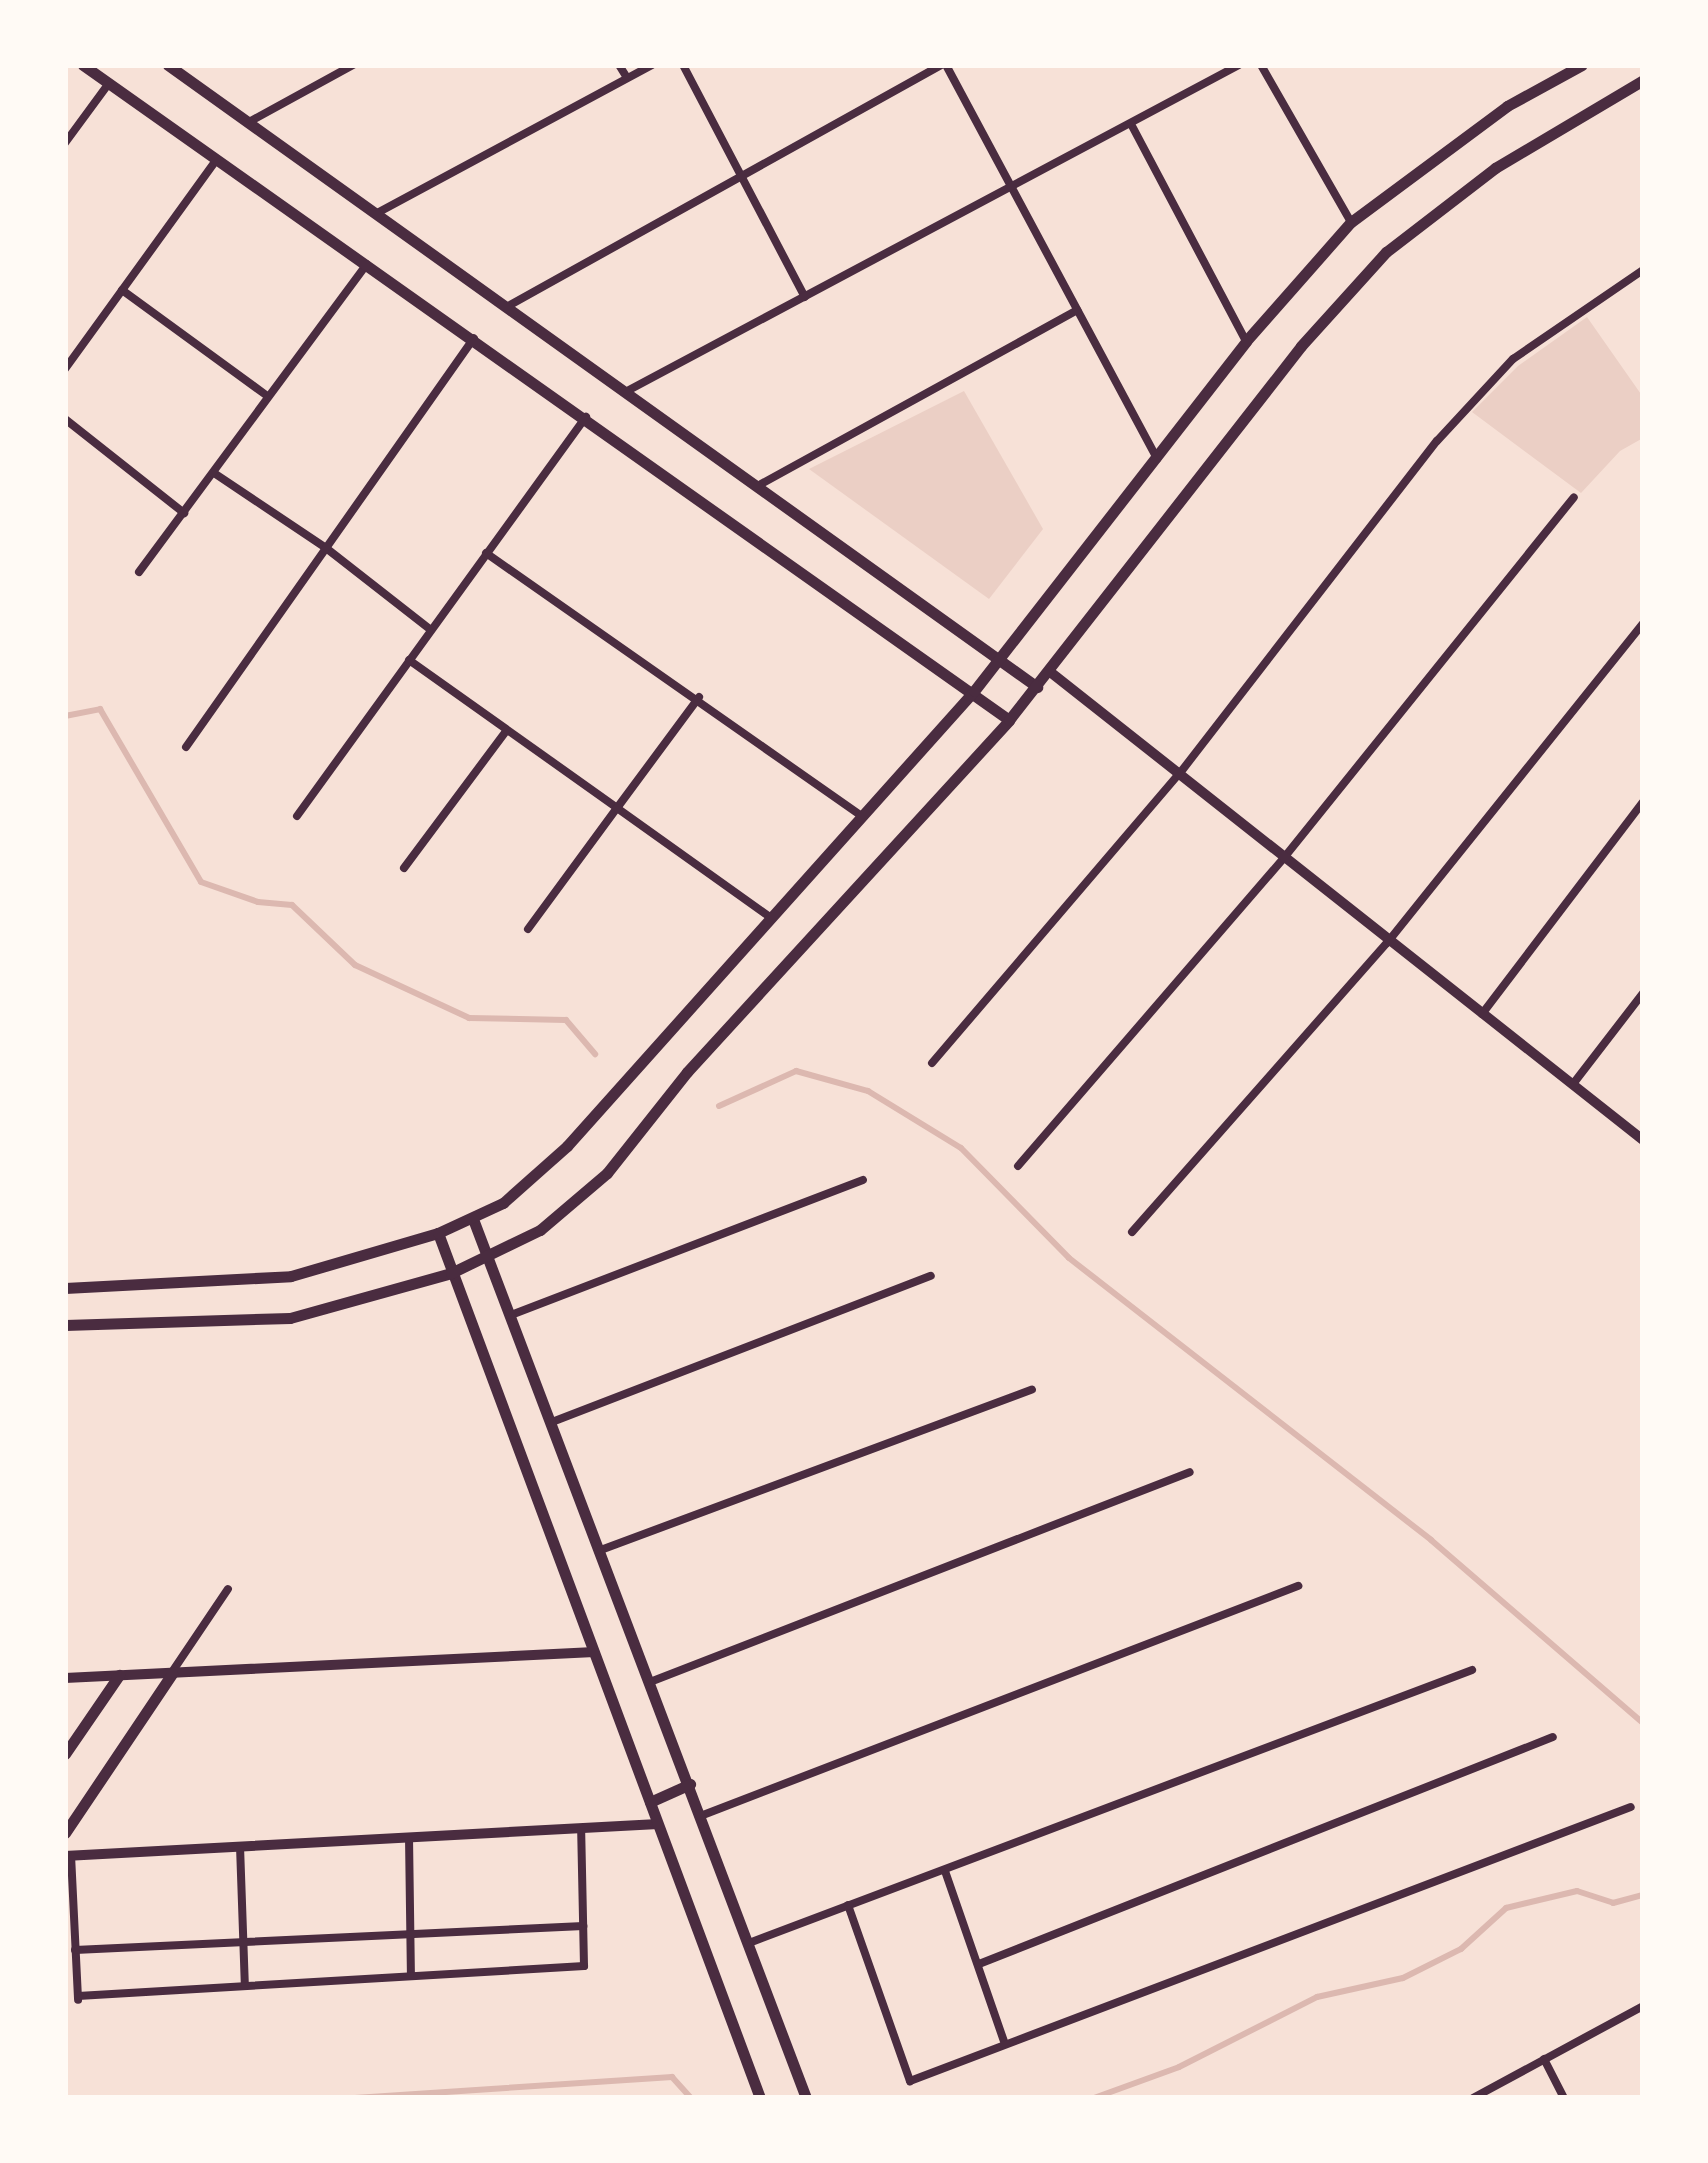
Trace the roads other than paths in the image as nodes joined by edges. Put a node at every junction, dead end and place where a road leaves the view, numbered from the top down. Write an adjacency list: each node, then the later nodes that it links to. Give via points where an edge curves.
1 (83, 65): 16 (main road)
2 (168, 65): 17 (main road)
3 (326, 65): 13 (street)
4 (353, 65): 13 (street)
5 (619, 65): 14 (street)
6 (652, 65): 14 (street)
7 (682, 65): 21 (street)
8 (943, 65): 21 (street); 22 (street)
9 (1239, 65): 18 (street)
10 (1261, 65): 24 (street)
11 (1582, 65): 12 (main road)
12 (1568, 68): 24 (main road)
13 (332, 77): 17 (street)
14 (626, 78): 23 (street)
15 (1643, 80): 50 (main road, via 1494,168 1386,252 1301,346)
16 (109, 83): 19 (street); 20 (main road)
17 (249, 122): 23 (main road)
18 (1130, 124): 22 (street); 32 (street)
19 (65, 143)
20 (217, 159): 25 (main road); 27 (street)
21 (739, 175): 28 (street); 29 (street)
22 (1010, 188): 28 (street); 30 (street)
23 (379, 212): 29 (main road)
24 (1350, 222): 32 (main road)
25 (367, 264): 31 (main road); 35 (street)
26 (1643, 270): 57 (street, via 1513,359 1437,442)
27 (122, 290): 33 (street); 35 (street)
28 (805, 297): 34 (street)
29 (510, 305): 34 (main road)
30 (1077, 310): 38 (street); 40 (street)
31 (474, 338): 36 (main road); 43 (street)
32 (1246, 341): 38 (main road)
33 (65, 369)
34 (629, 390): 40 (main road)
35 (266, 395): 39 (street)
36 (586, 417): 44 (street); 52 (main road)
37 (65, 420): 42 (street)
38 (1157, 459): 48 (main road)
39 (214, 473): 42 (street); 43 (street)
40 (762, 484): 48 (main road)
41 (1574, 497): 62 (street)
42 (184, 513): 45 (street)
43 (326, 548): 47 (street); 56 (street)
44 (486, 553): 47 (street); 53 (street)
45 (139, 572)
46 (1643, 623): 66 (street)
47 (431, 630): 49 (street)
48 (1001, 657): 51 (main road); 52 (main road)
49 (409, 660): 55 (street); 60 (street)
50 (1050, 671): 51 (main road); 57 (street)
51 (1037, 687): 54 (main road)
52 (974, 691): 54 (main road); 61 (main road)
53 (699, 697): 59 (street); 61 (street)
54 (1009, 720): 77 (main road, via 687,1072 607,1172 540,1230)
55 (507, 730): 59 (street); 63 (street)
56 (186, 747)
57 (1180, 773): 62 (street); 69 (street)
58 (1643, 802): 68 (street)
59 (616, 808): 64 (street); 65 (street)
60 (298, 816)
61 (862, 816): 64 (main road)
62 (1283, 859): 66 (street); 72 (street)
63 (404, 868)
64 (771, 918): 74 (main road, via 568,1146 503,1203)
65 (528, 928)
66 (1388, 943): 68 (street); 75 (street)
67 (1643, 994): 70 (street)
68 (1482, 1014): 70 (street)
69 (932, 1064)
70 (1573, 1084): 71 (street)
71 (1643, 1140)
72 (1018, 1166)
73 (863, 1180): 81 (street)
74 (473, 1219): 76 (main road); 77 (main road)
75 (1132, 1232)
76 (438, 1233): 78 (main road); 80 (main road, via 291,1276)
77 (488, 1258): 78 (main road); 81 (main road)
78 (450, 1273): 82 (main road, via 290,1318); 89 (main road)
79 (931, 1276): 84 (street)
80 (65, 1288)
81 (511, 1315): 84 (main road)
82 (65, 1325)
83 (1032, 1390): 86 (street)
84 (552, 1422): 86 (main road)
85 (1190, 1472): 94 (street)
86 (598, 1551): 94 (main road)
87 (1298, 1586): 100 (street)
88 (228, 1589): 91 (street)
89 (594, 1652): 91 (street); 98 (main road)
90 (1472, 1670): 107 (street)
91 (172, 1674): 92 (street); 103 (main road)
92 (119, 1675): 93 (street); 96 (main road)
93 (65, 1678)
94 (650, 1682): 97 (main road)
95 (1553, 1737): 114 (street)
96 (65, 1754)
97 (690, 1784): 98 (main road); 100 (main road)
98 (650, 1802): 101 (main road)
99 (1632, 1807): 118 (street)
100 (702, 1815): 112 (main road)
101 (658, 1824): 102 (street); 120 (main road)
102 (581, 1828): 104 (street); 109 (street)
103 (65, 1833)
104 (409, 1837): 105 (street); 110 (street)
105 (240, 1846): 106 (street); 111 (street)
106 (68, 1855): 113 (street)
107 (945, 1871): 108 (street); 114 (street)
108 (848, 1905): 112 (street); 118 (street, via 908,2081)
109 (583, 1926): 110 (street); 115 (street, via 584,1966)
110 (410, 1932): 111 (street); 115 (street)
111 (244, 1942): 113 (street); 116 (street)
112 (750, 1943): 121 (main road)
113 (76, 1950): 116 (street, via 78,1998)
114 (979, 1964): 118 (street)
115 (411, 1975): 116 (street)
116 (245, 1986)
117 (1643, 2006): 119 (street)
118 (1005, 2044)
119 (1544, 2059): 122 (street); 123 (street)
120 (760, 2098)
121 (806, 2098)
122 (1473, 2098)
123 (1564, 2098)

